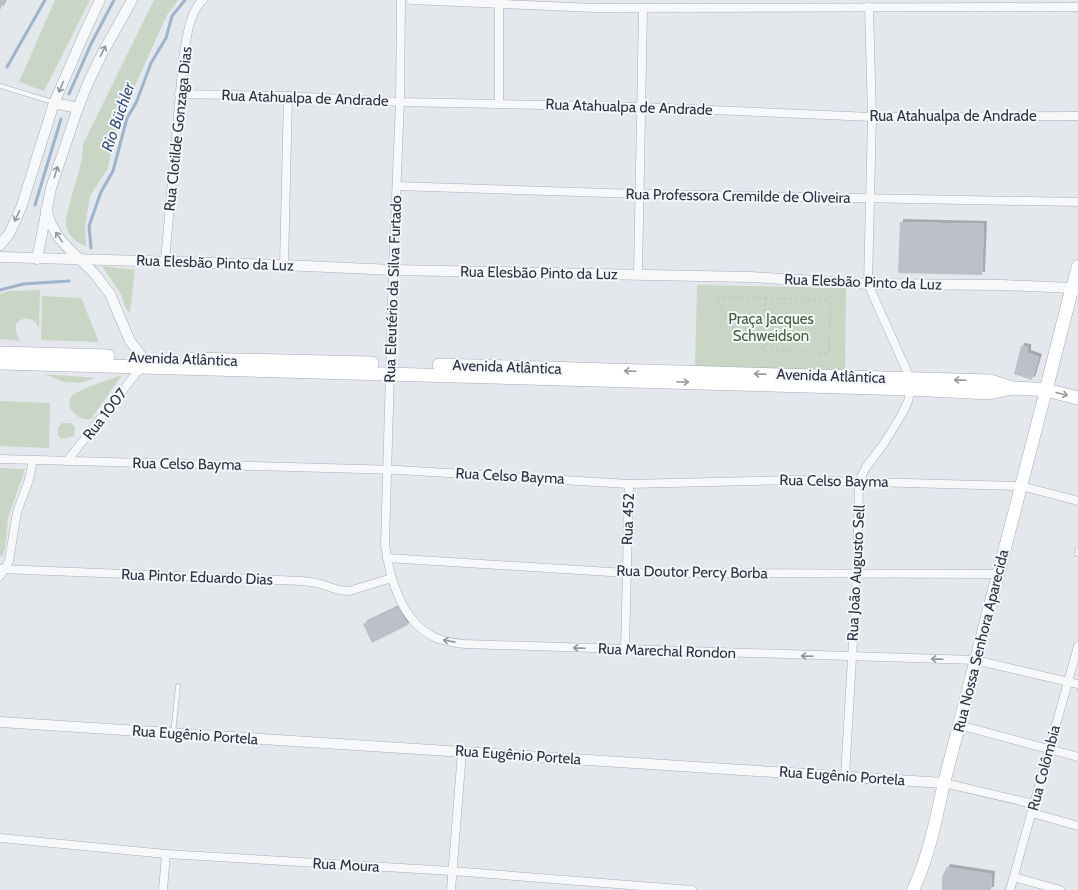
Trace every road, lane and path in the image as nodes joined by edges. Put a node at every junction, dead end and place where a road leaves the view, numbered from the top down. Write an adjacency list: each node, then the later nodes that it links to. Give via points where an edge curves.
1 (100, 0): 17 (street, one-way to 17)
2 (132, 0): 21 (street, one-way to 2, via 88,82)
3 (203, 0): 15 (street, Rua Clotilde Gonzaga Dias, via 193,16 187,36)
4 (401, 0): 18 (street, Rua Eleutério da Silva Furtado)
5 (411, 0): 6 (street)
6 (499, 2): 7 (street); 19 (street)
7 (595, 4): 13 (street)
8 (692, 4): 9 (street); 13 (street)
9 (788, 4): 11 (street)
10 (881, 4): 11 (street); 12 (street)
11 (869, 7): 22 (street)
12 (1078, 7)
13 (643, 8): 20 (street)
14 (0, 86): 17 (lane)
15 (179, 94): 16 (street, Rua Atahualpa de Andrade); 33 (street, Rua Clotilde Gonzaga Dias)
16 (288, 96): 18 (street, Rua Atahualpa de Andrade); 34 (street)
17 (54, 102): 21 (street); 29 (street, one-way to 29, via 21,208 9,234)
18 (400, 102): 19 (street, Rua Atahualpa de Andrade); 24 (street, Rua Eleutério da Silva Furtado)
19 (499, 103): 20 (street, Rua Atahualpa de Andrade)
20 (641, 107): 22 (street, Rua Atahualpa de Andrade); 25 (street)
21 (78, 108): 28 (street, one-way to 21)
22 (872, 116): 23 (street, Rua Atahualpa de Andrade); 26 (street)
23 (1078, 116)
24 (397, 186): 25 (street, Rua Professora Cremilde de Oliveira); 36 (street, Rua Eleutério da Silva Furtado)
25 (639, 194): 26 (street, Rua Professora Cremilde de Oliveira); 37 (street)
26 (870, 198): 27 (street, Rua Professora Cremilde de Oliveira); 38 (street)
27 (1078, 202)
28 (46, 210): 31 (street); 32 (street, one-way to 28, via 59,238)
29 (0, 245)
30 (0, 257): 31 (street, Rua Elesbão Pinto da Luz)
31 (37, 259): 32 (street, Rua Elesbão Pinto da Luz)
32 (80, 260): 33 (street, Rua Elesbão Pinto da Luz); 43 (street, via 110,294)
33 (165, 261): 34 (street, Rua Elesbão Pinto da Luz)
34 (284, 265): 36 (street, Rua Elesbão Pinto da Luz)
35 (1078, 266): 39 (main road)
36 (393, 270): 37 (street, Rua Elesbão Pinto da Luz); 45 (street, Rua Eleutério da Silva Furtado)
37 (638, 274): 38 (street, Rua Elesbão Pinto da Luz)
38 (868, 284): 39 (street, Rua Elesbão Pinto da Luz); 46 (street)
39 (1075, 288): 47 (main road)
40 (765, 298): 41 (path); 41 (path, via 718,297 729,325); 41 (path, via 830,300 829,353)
41 (763, 350)
42 (0, 353): 43 (main road, Avenida Atlântica)
43 (142, 362): 44 (main road, Avenida Atlântica); 45 (main road, Avenida Atlântica); 51 (street, Rua 1007)
44 (0, 363)
45 (390, 368): 46 (main road, Avenida Atlântica); 52 (street, Rua Eleutério da Silva Furtado)
46 (910, 384): 47 (main road, Avenida Atlântica); 53 (street, Rua João Augusto Sell, via 908,401 896,427 866,467)
47 (1046, 390): 48 (main road, Avenida Atlântica, one-way to 48); 55 (main road, Rua Nossa Senhora Aparecida)
48 (1078, 398)
49 (0, 460): 50 (street, Rua Celso Bayma)
50 (33, 460): 51 (street, Rua Celso Bayma); 58 (street, via 29,480 17,512 9,561)
51 (67, 461): 52 (street, Rua Celso Bayma)
52 (387, 469): 54 (street, Rua Celso Bayma); 57 (street, Rua Eleutério da Silva Furtado)
53 (859, 482): 54 (street, Rua Celso Bayma, via 794,480); 55 (street, Rua Celso Bayma); 60 (street, Rua João Augusto Sell)
54 (629, 484): 59 (street, Rua 452)
55 (1021, 486): 56 (street, Rua Celso Bayma); 61 (main road, Rua Nossa Senhora Aparecida)
56 (1078, 501)
57 (387, 558): 59 (street, Rua Doutor Percy Borba); 62 (street, Rua Eleutério da Silva Furtado)
58 (2, 571): 62 (street, Rua Pintor Eduardo Dias, via 302,581 344,590 354,590)
59 (626, 573): 60 (street, Rua Doutor Percy Borba); 64 (street, Rua 452)
60 (857, 574): 61 (street, Rua Doutor Percy Borba); 65 (street, Rua João Augusto Sell)
61 (998, 574): 66 (main road, Rua Nossa Senhora Aparecida)
62 (392, 578): 64 (street, Rua Marechal Rondon, one-way to 62, via 485,645 442,640 429,634 415,622 402,602)
63 (1078, 646): 67 (street, Rua Colômbia)
64 (625, 650): 65 (street, Rua Marechal Rondon, one-way to 64)
65 (852, 657): 66 (street, Rua Marechal Rondon, one-way to 65); 76 (street, Rua João Augusto Sell)
66 (976, 660): 67 (street, Rua Marechal Rondon); 71 (main road, Rua Nossa Senhora Aparecida)
67 (1068, 682): 68 (street, Rua Marechal Rondon); 73 (street, Rua Colômbia)
68 (1078, 684)
69 (178, 686): 72 (lane)
70 (0, 722): 72 (street, Rua Eugênio Portela)
71 (959, 725): 73 (street); 77 (main road, Rua Nossa Senhora Aparecida)
72 (173, 733): 74 (street, Rua Eugênio Portela)
73 (1049, 749): 75 (street); 78 (street, Rua Colômbia)
74 (462, 752): 76 (street, Rua Eugênio Portela); 83 (street)
75 (1078, 757)
76 (845, 776): 77 (street, Rua Eugênio Portela)
77 (944, 783): 78 (street, Rua Eugênio Portela); 88 (main road, Rua Nossa Senhora Aparecida, via 929,848)
78 (1034, 804): 79 (street, Rua Colômbia)
79 (1032, 813): 80 (street); 84 (street, Rua Colômbia)
80 (1078, 826)
81 (0, 838): 82 (street, Rua Moura)
82 (166, 854): 83 (street, Rua Moura); 85 (street)
83 (452, 871): 86 (street); 87 (street, Rua Moura)
84 (1014, 877): 89 (street, Rua Colômbia); 90 (street)
85 (163, 890)
86 (451, 890)
87 (692, 890)
88 (913, 890)
89 (1010, 890)
90 (1060, 890)

